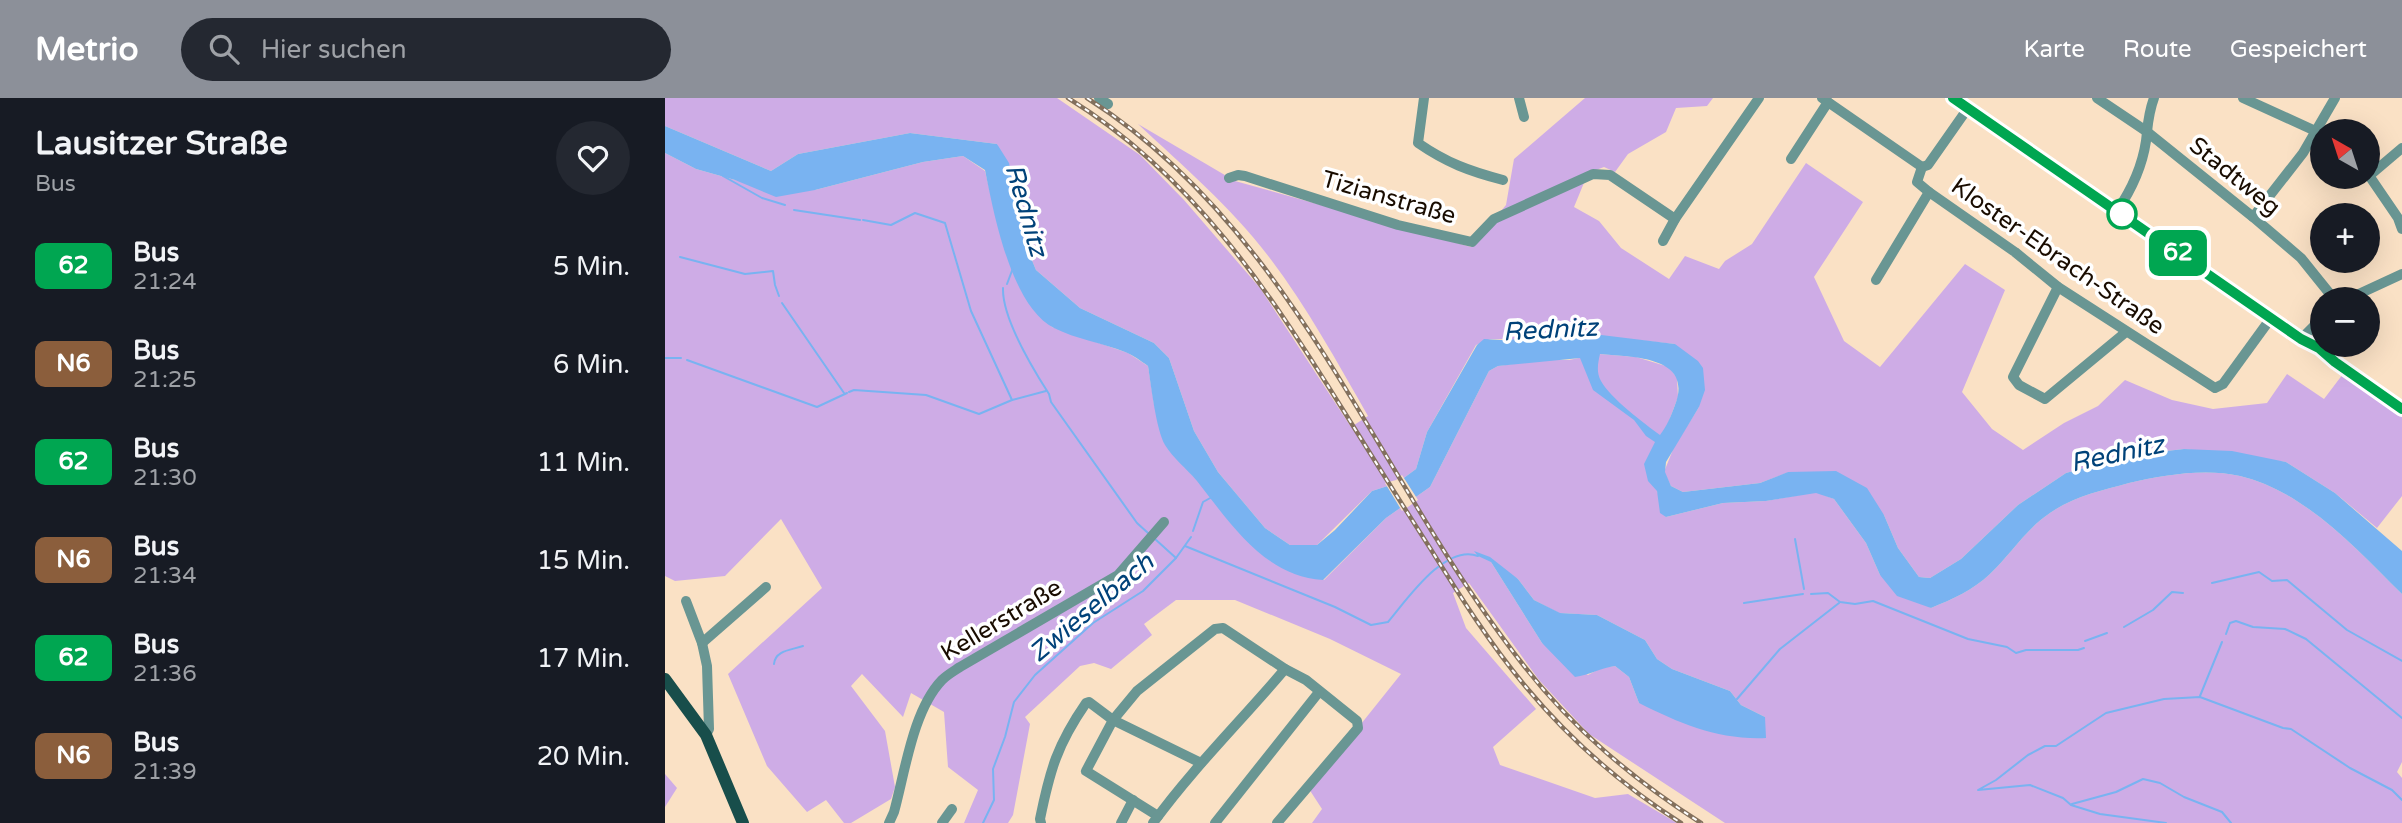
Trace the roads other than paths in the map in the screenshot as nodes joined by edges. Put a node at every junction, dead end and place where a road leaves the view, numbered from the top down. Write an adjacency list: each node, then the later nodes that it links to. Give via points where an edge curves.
1 (1424, 98): 21 (street, via 1418,143 1464,170)
2 (1519, 98): 11 (street)
3 (1759, 98): 26 (street)
4 (1953, 98): 10 (main road)
5 (2097, 98): 14 (street, Stadtweg)
6 (2154, 98): 14 (street)
7 (2243, 98): 13 (street)
8 (2335, 98): 12 (street)
9 (1825, 100): 17 (street); 19 (street, Kloster-Ebrach-Straße)
10 (1968, 108): 19 (street, via 1928,165); 24 (main road)
11 (1524, 117)
12 (2325, 119)
13 (2310, 128)
14 (2146, 131): 24 (street, via 2138,176); 25 (street, Stadtweg)
15 (2310, 144): 25 (street)
16 (2402, 148): 18 (street)
17 (1791, 159)
18 (2380, 165)
19 (1922, 167): 23 (street, Kloster-Ebrach-Straße, via 1917,182)
20 (1229, 178): 26 (street, Tizianstraße, via 1245,176 1398,225 1472,242 1495,219 1593,174 1610,175)
21 (1503, 180)
22 (2378, 189): 27 (street)
23 (1929, 192): 30 (street); 31 (street, Kloster-Ebrach-Straße)
24 (2117, 211): 34 (main road)
25 (2253, 217): 32 (street, Stadtweg, via 2301,258)
26 (1675, 219): 28 (street)
27 (2402, 229)
28 (1663, 241)
29 (2402, 274): 33 (street)
30 (1876, 280)
31 (2058, 287): 36 (street, Kloster-Ebrach-Straße); 36 (street, via 2014,377 2018,385 2045,399)
32 (2324, 287)
33 (2374, 287)
34 (2271, 318): 36 (street, Kloster-Ebrach-Straße, via 2223,384 2215,388); 37 (main road)
35 (2310, 330): 37 (street)
36 (2126, 332)
37 (2301, 339): 38 (main road)
38 (2402, 409)
39 (1164, 522): 53 (street, Kellerstraße, via 1118,575 942,680 917,723)
40 (766, 587): 42 (street)
41 (686, 600): 42 (street)
42 (702, 643): 47 (street, via 709,703)
43 (1285, 669): 45 (street); 46 (street, via 1223,628 1215,629 1137,691); 48 (street)
44 (665, 679): 47 (main road)
45 (1319, 692): 57 (street); 58 (street, via 1359,725)
46 (1113, 720): 48 (street); 49 (street, via 1086,771); 55 (street, via 1086,703 1050,771)
47 (706, 735): 52 (main road)
48 (1201, 762): 51 (street)
49 (1133, 800): 51 (street); 56 (street)
50 (952, 809): 54 (street)
51 (1156, 820)
52 (743, 823)
53 (889, 823)
54 (942, 823)
55 (1041, 823)
56 (1121, 823)
57 (1215, 823)
58 (1277, 823)

